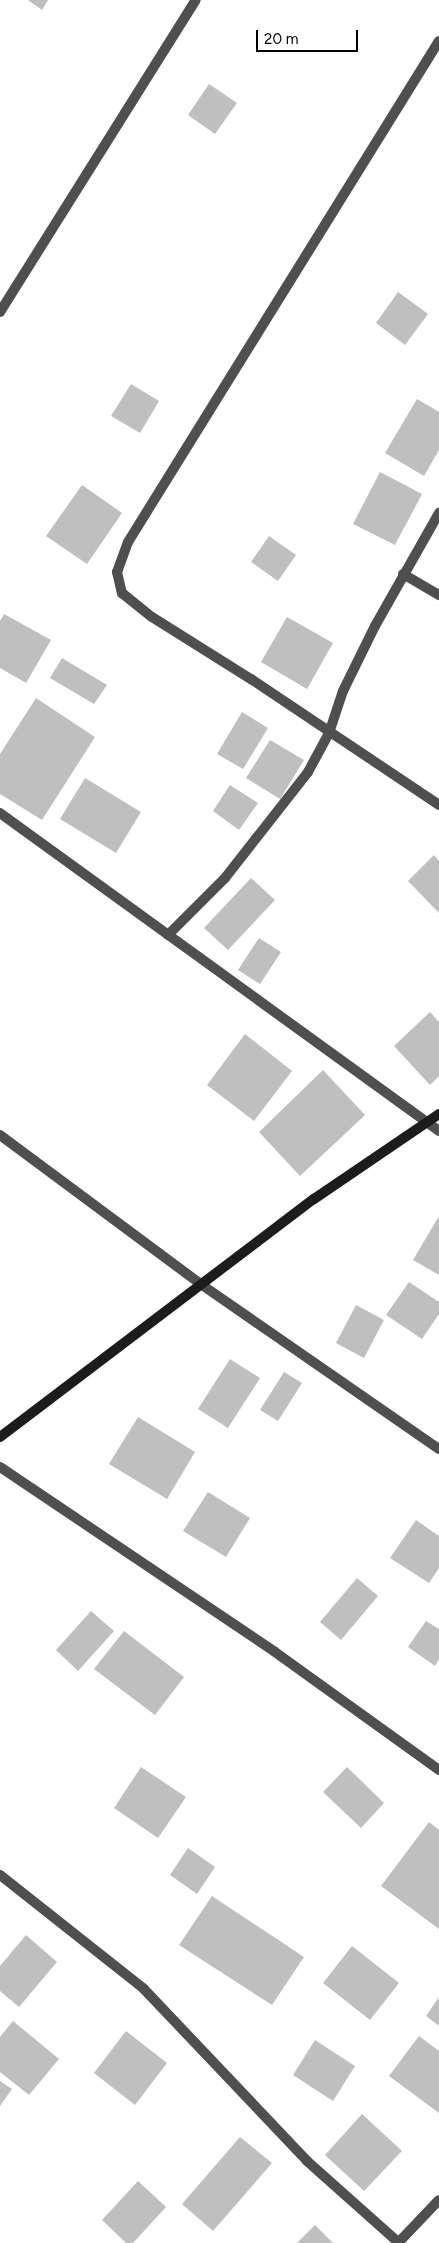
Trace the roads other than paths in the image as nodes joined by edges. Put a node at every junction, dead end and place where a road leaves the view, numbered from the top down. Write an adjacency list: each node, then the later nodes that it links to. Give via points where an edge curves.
1 (196, 0): 3 (street)
2 (439, 41): 7 (street, via 128,542 117,572 122,593 152,617)
3 (0, 312)
4 (439, 513): 5 (street)
5 (403, 574): 6 (street); 7 (street, via 343,691)
6 (439, 595)
7 (329, 733): 8 (street); 10 (street, via 308,772 269,826 225,878)
8 (439, 805)
9 (0, 813): 10 (street)
10 (168, 935): 12 (street)
11 (439, 1114): 12 (street)
12 (427, 1123): 13 (street); 15 (street, via 314,1199)
13 (439, 1131)
14 (0, 1135): 15 (street)
15 (202, 1284): 16 (street); 17 (street)
16 (0, 1437)
17 (439, 1449)
18 (0, 1467): 19 (street, via 291,1663)
19 (439, 1770)
20 (0, 1875): 22 (street, via 143,1988 307,2161)
21 (439, 2200): 22 (street)
22 (399, 2243)

